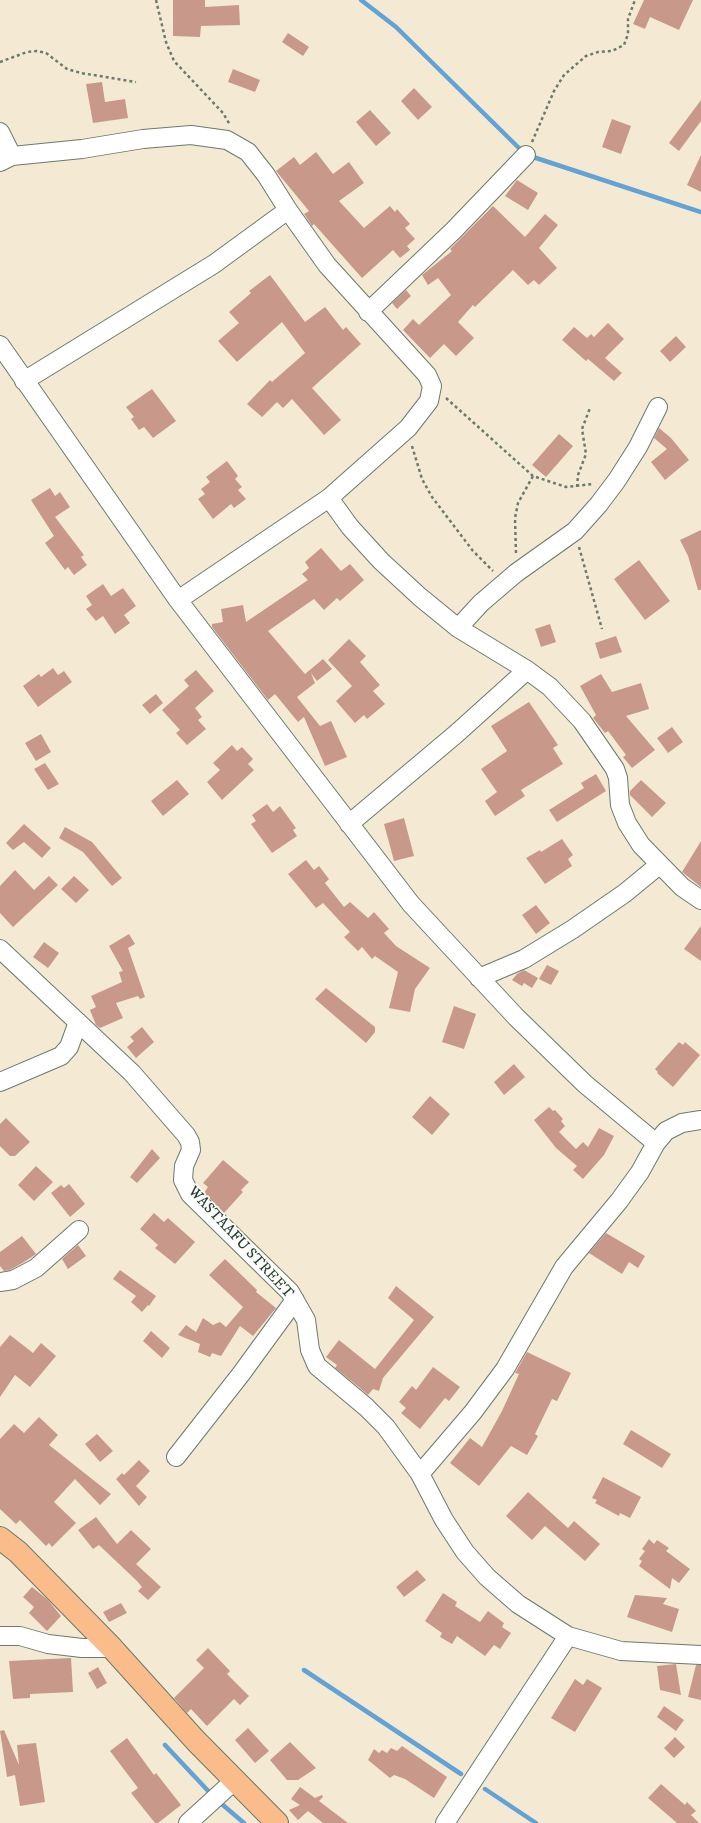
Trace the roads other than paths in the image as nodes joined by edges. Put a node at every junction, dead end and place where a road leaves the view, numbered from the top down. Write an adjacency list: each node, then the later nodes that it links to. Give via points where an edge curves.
1 (0, 132): 3 (street)
2 (526, 155): 5 (street, via 454,230)
3 (6, 159): 4 (street, via 177,136 191,135 227,140 248,152)
4 (288, 210): 5 (street, via 327,265); 7 (street, via 214,264)
5 (368, 312): 9 (street, via 427,375 432,386 430,402 408,428)
6 (0, 345): 7 (street)
7 (24, 381): 10 (street)
8 (658, 407): 11 (street, via 638,447 617,480 575,531 510,578 481,603)
9 (329, 498): 10 (street); 11 (street, via 381,562)
10 (178, 600): 13 (street)
11 (458, 628): 12 (street)
12 (527, 670): 13 (street); 14 (street, via 550,687 582,722 615,769 620,805 627,823)
13 (349, 824): 17 (street, via 411,904)
14 (659, 865): 15 (street, via 682,887); 17 (street, via 573,930 524,959)
15 (701, 900)
16 (0, 950): 18 (street, WASTAAFU STREET)
17 (479, 978): 21 (street, via 585,1084)
18 (78, 1022): 19 (street, via 69,1048 62,1056); 24 (street, WASTAAFU STREET, via 132,1073 186,1135 191,1150 184,1166 183,1180 190,1194 290,1292)
19 (0, 1082)
20 (701, 1120): 21 (street, via 682,1123 666,1130)
21 (656, 1143): 26 (street, via 640,1172 619,1201 564,1266 505,1369 473,1412)
22 (80, 1230): 23 (street, via 36,1268 13,1280)
23 (0, 1282)
24 (295, 1300): 25 (street); 26 (street, WASTAAFU STREET, via 306,1320 310,1350 317,1366 386,1427)
25 (176, 1457)
26 (420, 1474): 29 (street, WASTAAFU STREET, via 464,1552 487,1577 518,1604)
27 (0, 1538): 30 (main road, via 18,1552)
28 (0, 1636): 30 (street, via 20,1636 48,1644 82,1648)
29 (568, 1636): 31 (street, WASTAAFU STREET, via 621,1651); 35 (street)
30 (112, 1648): 32 (main road)
31 (701, 1655)
32 (234, 1781): 33 (street); 34 (main road)
33 (188, 1823)
34 (277, 1823)
35 (445, 1823)

